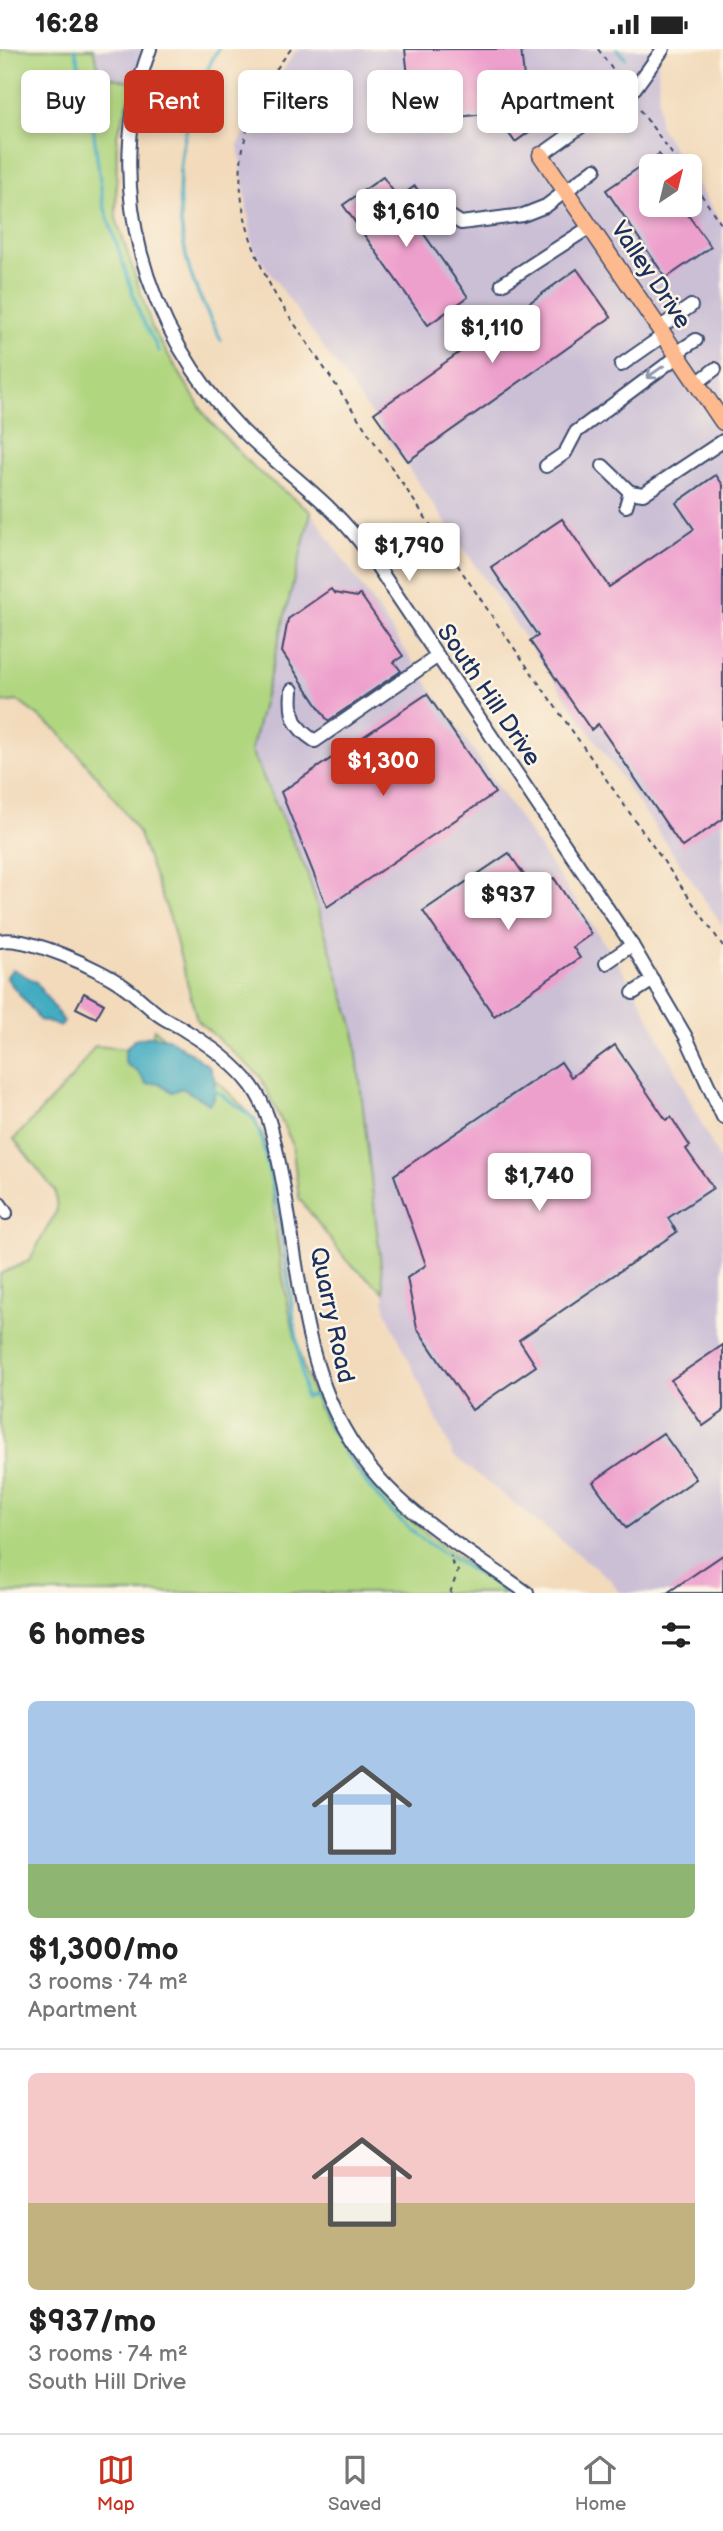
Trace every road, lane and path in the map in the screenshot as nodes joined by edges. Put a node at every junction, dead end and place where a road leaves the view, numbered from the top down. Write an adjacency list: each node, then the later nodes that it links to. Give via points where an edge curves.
1 (150, 49): 31 (street, South Hill Drive, via 134,106 128,182 137,243 168,326 232,419 352,531)
2 (291, 49): 35 (path, via 263,90 252,117 240,176 240,205 258,262 277,298 490,614)
3 (598, 49): 5 (path)
4 (663, 49): 6 (street)
5 (613, 70)
6 (638, 84)
7 (638, 106): 9 (path)
8 (572, 133): 10 (street)
9 (672, 154)
10 (541, 155): 12 (main road, Valley Drive)
11 (595, 169): 12 (street)
12 (566, 192): 14 (street, via 523,215 494,220 461,223); 15 (main road, Valley Drive)
13 (702, 196): 16 (path)
14 (437, 208)
15 (590, 227): 17 (street); 19 (main road, Valley Drive)
16 (723, 227)
17 (502, 284)
18 (691, 306): 19 (street)
19 (661, 332): 21 (main road, Valley Drive); 22 (street)
20 (696, 340): 21 (street)
21 (677, 355): 24 (main road, Valley Drive); 27 (street, one-way to 27, via 576,432 565,453)
22 (621, 365)
23 (715, 369): 24 (street)
24 (697, 383): 25 (main road, Valley Drive)
25 (723, 422)
26 (723, 440): 29 (street, via 643,494)
27 (546, 466)
28 (603, 466): 29 (street)
29 (630, 492): 30 (street)
30 (626, 506)
31 (438, 656): 32 (street, via 315,741 298,730 290,713); 34 (street, South Hill Drive)
32 (292, 690)
33 (0, 941): 40 (street, Quarry Road, via 15,940 94,968 227,1061 260,1098 274,1136 311,1339 333,1408 382,1483)
34 (632, 945): 36 (street); 37 (street, South Hill Drive)
35 (723, 946)
36 (606, 963)
37 (653, 980): 38 (street); 39 (street, South Hill Drive)
38 (634, 993)
39 (723, 1117)
40 (454, 1545): 41 (path, via 450,1560 458,1571); 42 (street, Quarry Road)
41 (450, 1593)
42 (527, 1593)

